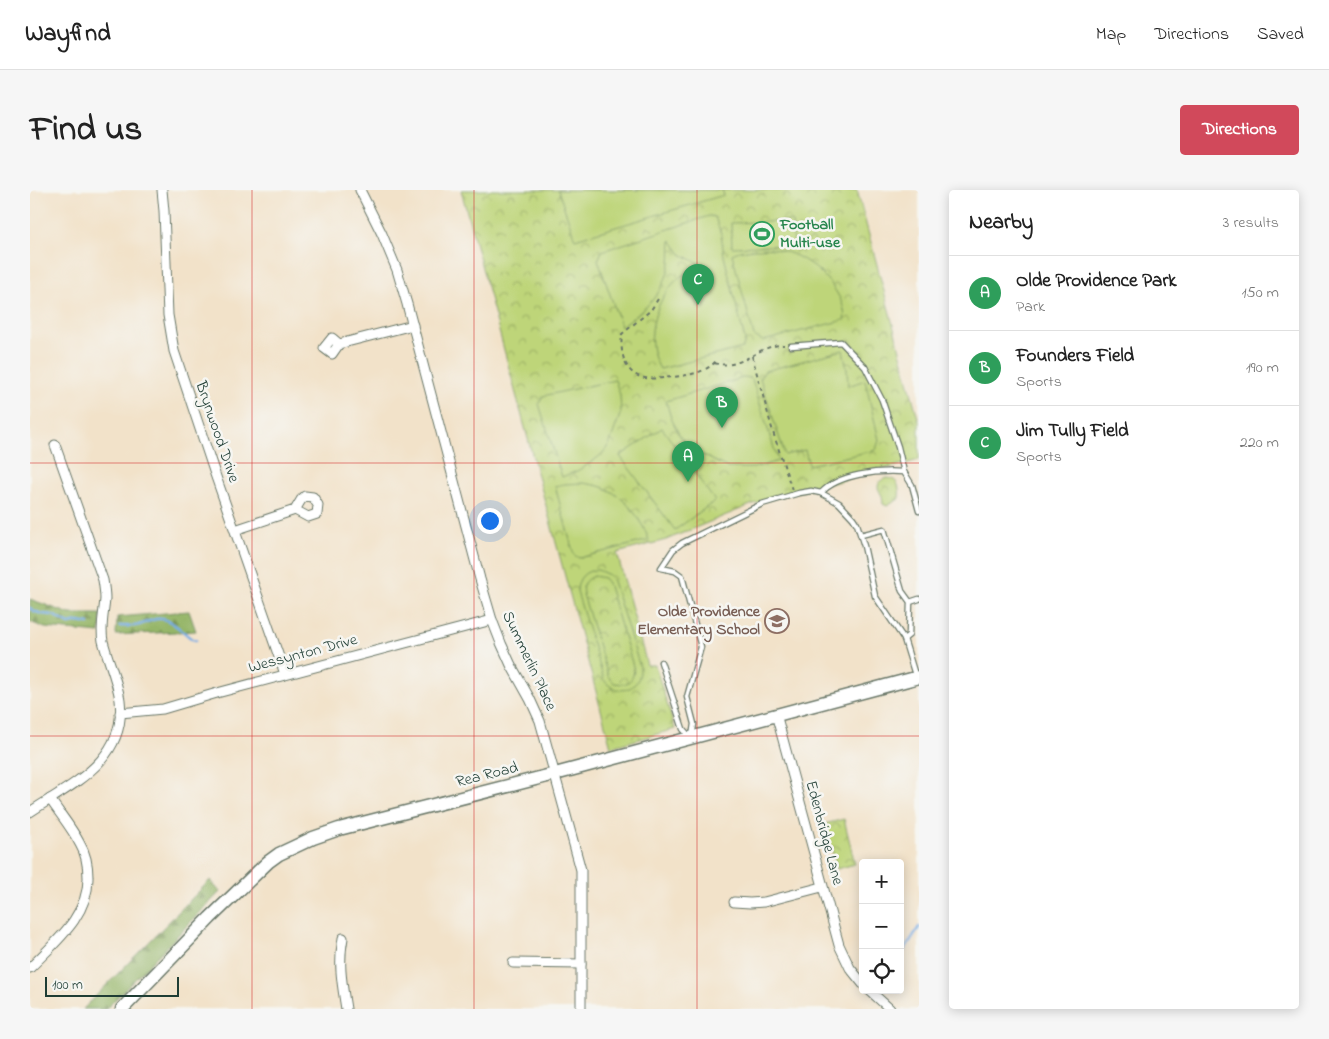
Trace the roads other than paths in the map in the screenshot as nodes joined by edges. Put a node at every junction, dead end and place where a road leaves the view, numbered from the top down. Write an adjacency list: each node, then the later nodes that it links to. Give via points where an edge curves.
1 (162, 190): 11 (street, Brynwood Drive, via 168,316 174,351)
2 (360, 190): 3 (street, Summerlin Place, via 397,270)
3 (413, 324): 4 (street); 15 (street, Summerlin Place)
4 (339, 344)
5 (791, 346): 7 (lane, via 841,342 865,367 882,400)
6 (54, 445): 20 (street, via 103,580 103,639 117,686)
7 (904, 472): 8 (lane, via 860,475 838,481); 10 (lane)
8 (821, 493): 12 (lane, via 839,503 853,518); 22 (lane, via 793,494 762,504 682,543 661,568 682,576 701,647 687,696 694,724)
9 (295, 510): 11 (street)
10 (919, 511)
11 (235, 530): 18 (street, Brynwood Drive)
12 (861, 535): 14 (lane, via 884,529 902,591); 16 (lane, via 875,596)
13 (919, 600): 14 (lane)
14 (910, 602): 16 (lane, via 909,635)
15 (492, 620): 18 (street, Wessynton Drive); 23 (street, Summerlin Place, via 540,721)
16 (904, 639): 19 (lane)
17 (661, 662): 22 (lane, via 683,729)
18 (285, 674): 20 (street, Wessynton Drive, via 163,709)
19 (918, 677): 21 (main road, Rea Road)
20 (120, 713): 24 (street, via 120,724 106,755 85,776)
21 (776, 714): 22 (main road, Rea Road); 26 (street, Edenbridge Lane)
22 (692, 738): 23 (main road, Rea Road)
23 (555, 774): 30 (street, Summerlin Place, via 581,870); 34 (main road, Rea Road, via 339,830 312,838 280,854 235,894)
24 (50, 799): 25 (street); 31 (street, via 87,858 88,886 82,909 74,921)
25 (30, 812)
26 (822, 887): 27 (street, via 764,902); 32 (street, Edenbridge Lane, via 839,945)
27 (734, 902)
28 (343, 938): 35 (street, via 340,965)
29 (513, 963): 30 (street)
30 (581, 964): 36 (street, Summerlin Place)
31 (30, 968)
32 (859, 979)
33 (873, 994): 37 (street)
34 (122, 1009)
35 (346, 1009)
36 (581, 1009)
37 (890, 1009)

